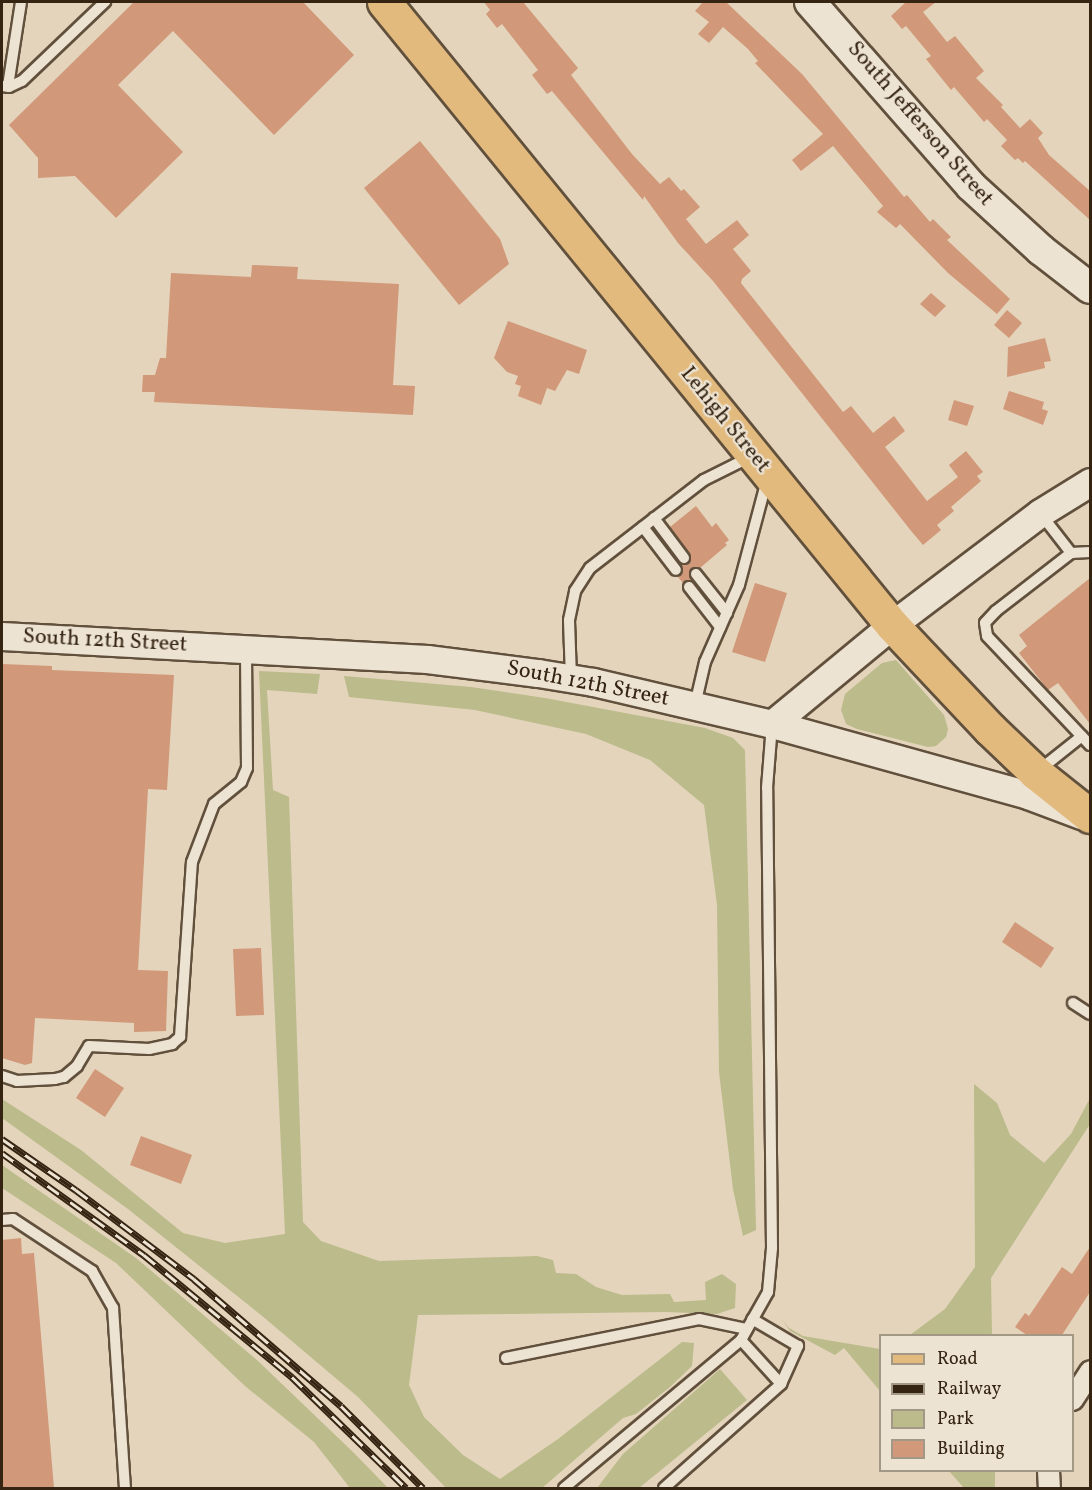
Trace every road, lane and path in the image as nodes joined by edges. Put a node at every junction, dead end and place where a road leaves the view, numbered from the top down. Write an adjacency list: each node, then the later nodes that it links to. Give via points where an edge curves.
1 (21, 2): 5 (lane)
2 (105, 2): 5 (lane, via 22,81)
3 (384, 2): 7 (main road, Lehigh Street)
4 (810, 2): 6 (main road, South Jefferson Street, via 971,186 1041,250)
5 (5, 86)
6 (1090, 288)
7 (761, 465): 10 (lane, via 704,480); 18 (lane, via 738,585); 19 (main road, Lehigh Street)
8 (1090, 482): 9 (street)
9 (1040, 513): 13 (lane); 19 (street)
10 (654, 519): 11 (lane); 14 (lane)
11 (643, 527): 15 (lane); 23 (lane, via 590,568 575,591 569,620)
12 (1090, 552): 13 (lane)
13 (1071, 553): 26 (lane, via 985,623 987,636)
14 (684, 558)
15 (676, 570)
16 (696, 574): 18 (lane)
17 (689, 587): 20 (lane)
18 (727, 613): 20 (lane)
19 (892, 625): 25 (street); 28 (main road, Lehigh Street)
20 (720, 627): 24 (lane, via 705,662)
21 (2, 636): 22 (street, South 12th Street)
22 (246, 649): 23 (street, South 12th Street, via 428,659); 32 (lane, via 247,768 240,782 214,804 192,862 180,1036 172,1044 149,1049 89,1046 77,1066 64,1077 17,1081)
23 (571, 678): 24 (street, South 12th Street)
24 (695, 705): 25 (street, South 12th Street)
25 (772, 724): 29 (street, South 12th Street, via 1028,795); 34 (lane, via 767,788 772,1248 768,1292)
26 (1082, 736): 27 (lane); 28 (lane)
27 (1090, 745)
28 (1036, 772): 29 (main road, Lehigh Street)
29 (1090, 818)
30 (1073, 1003): 31 (lane)
31 (1090, 1014)
32 (2, 1076)
33 (2, 1220): 42 (lane, via 13,1219 92,1271 113,1308)
34 (752, 1319): 35 (lane); 39 (lane, via 798,1346)
35 (747, 1329): 36 (lane); 37 (lane, via 699,1319)
36 (741, 1340): 39 (lane); 43 (lane)
37 (506, 1358)
38 (1088, 1379): 40 (street)
39 (781, 1384): 44 (lane)
40 (1074, 1396)
41 (1048, 1472): 45 (street)
42 (125, 1488)
43 (564, 1488)
44 (664, 1488)
45 (1050, 1488)

